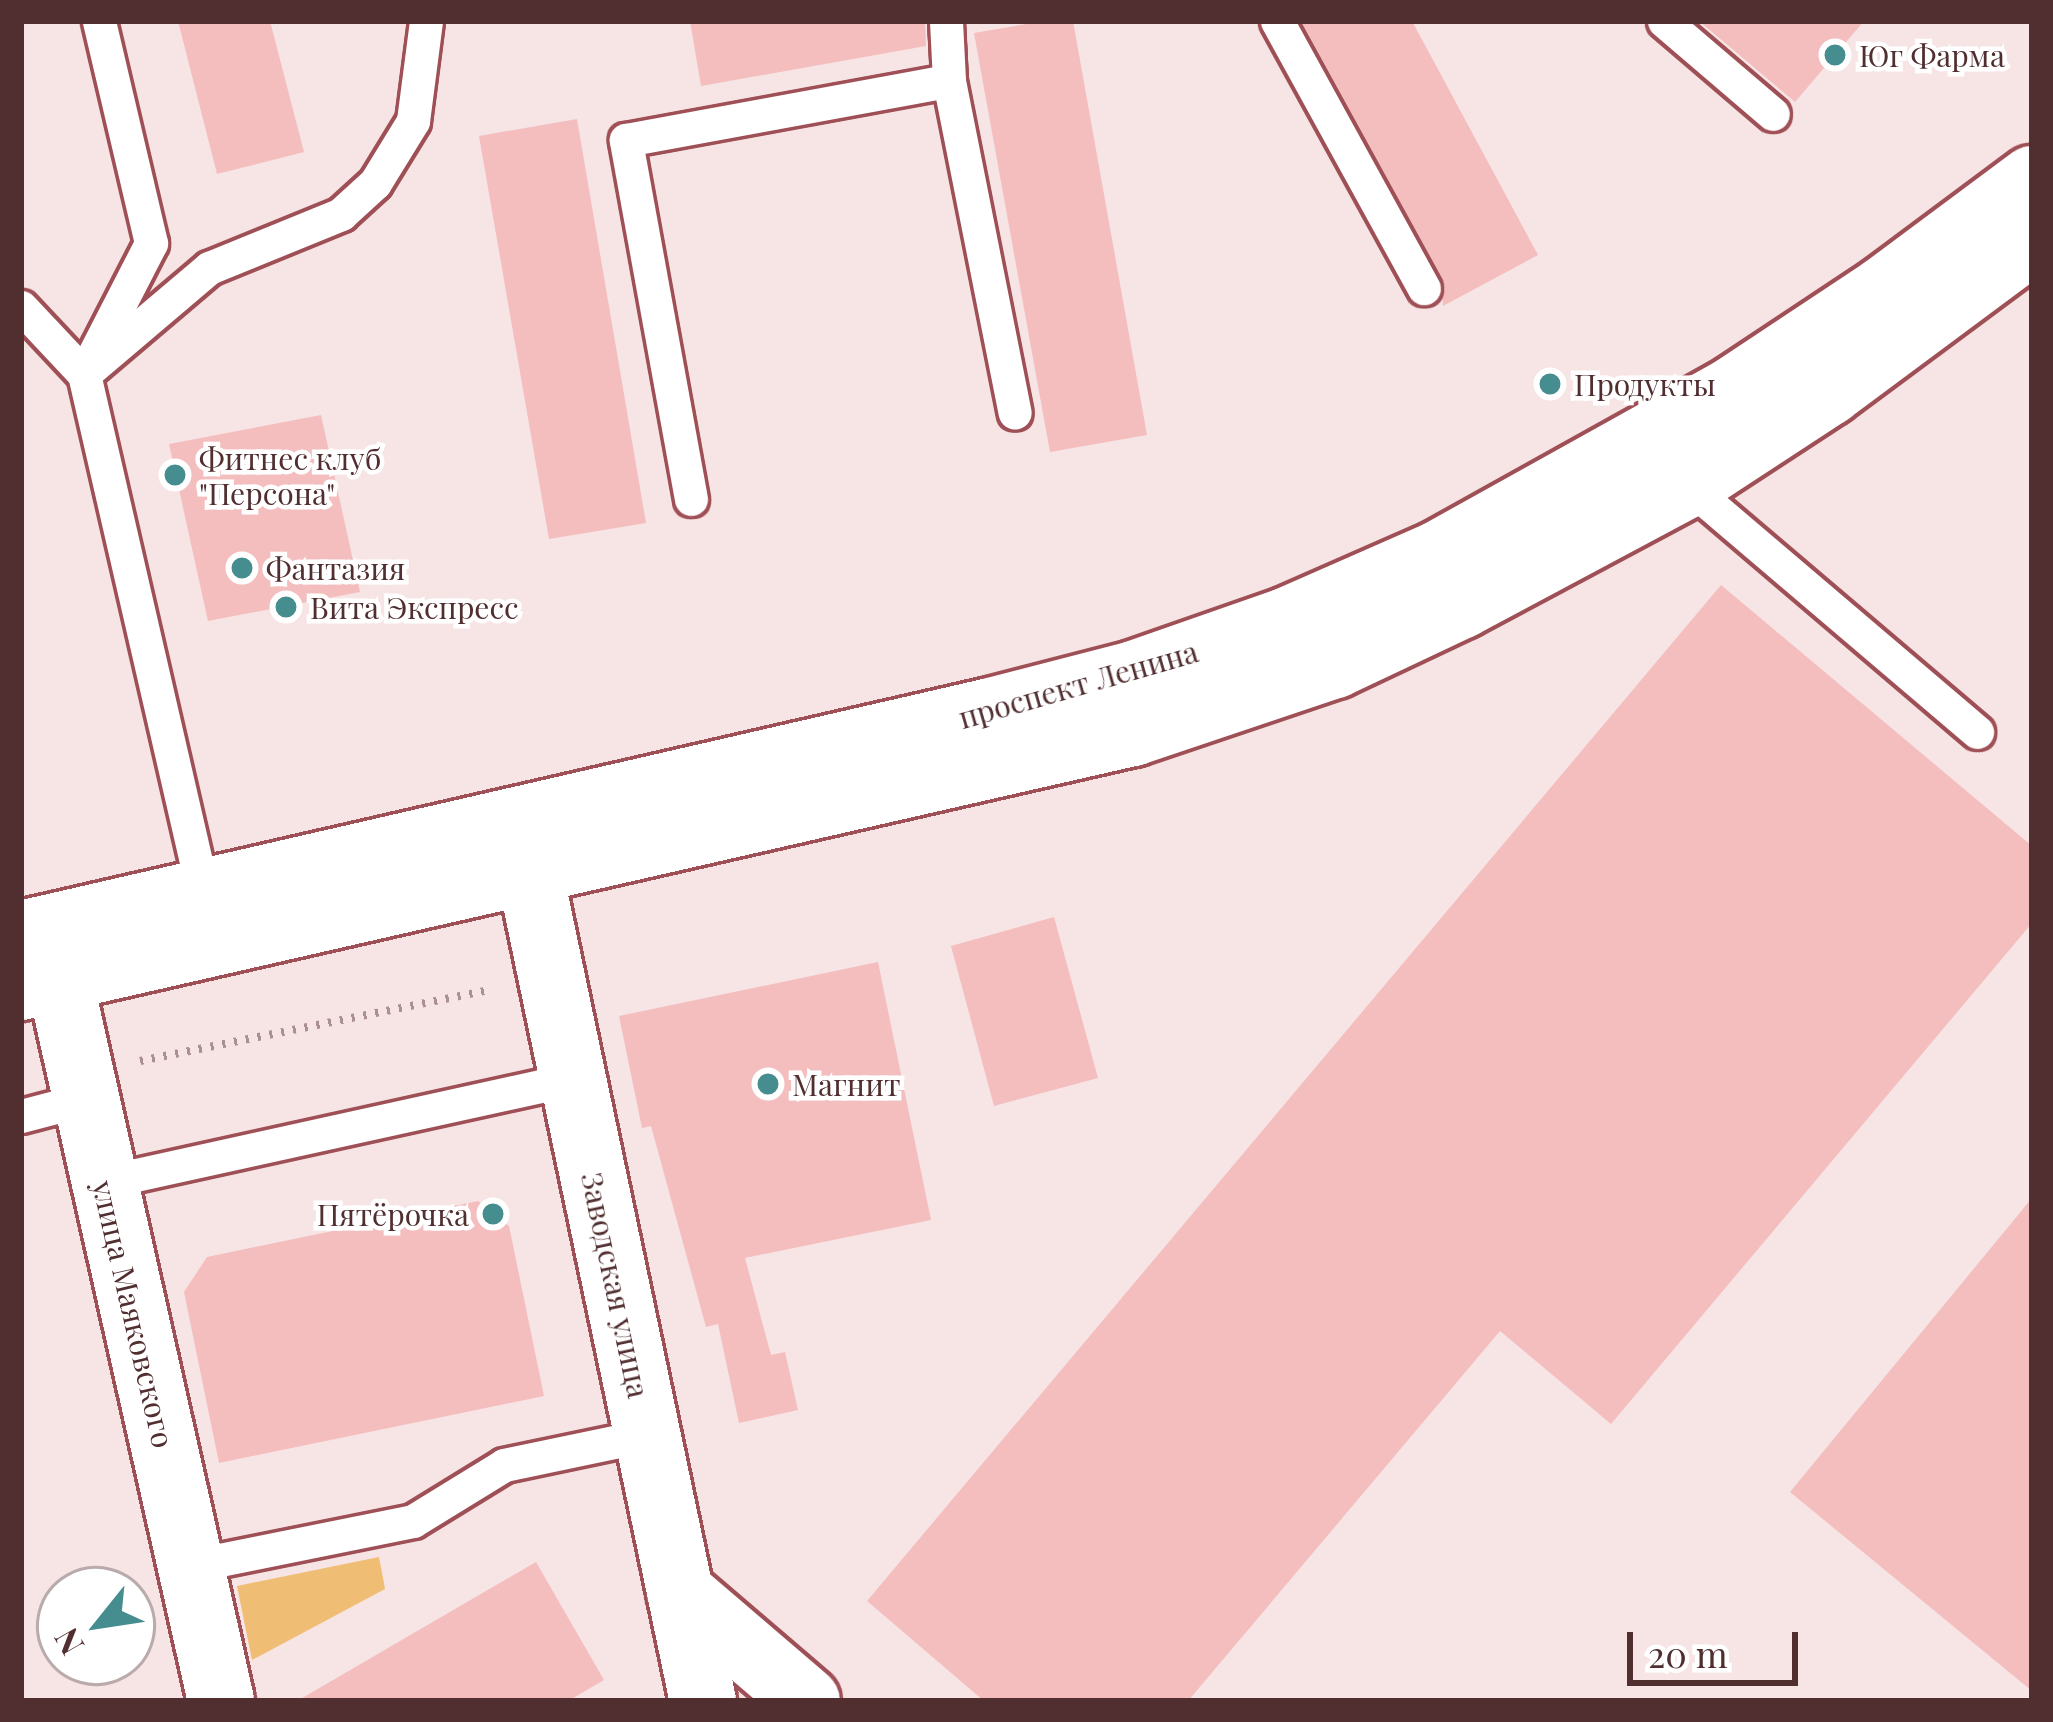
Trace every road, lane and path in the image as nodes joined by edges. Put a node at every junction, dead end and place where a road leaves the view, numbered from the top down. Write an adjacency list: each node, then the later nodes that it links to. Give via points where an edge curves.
1 (99, 21): 12 (lane, via 151,243)
2 (426, 21): 12 (lane, via 413,121 375,183 341,214 208,268)
3 (946, 21): 6 (lane)
4 (1277, 21): 10 (lane)
5 (1664, 21): 7 (lane)
6 (949, 81): 13 (lane); 15 (lane, via 626,140)
7 (1773, 114)
8 (2032, 179): 18 (main road, проспект Ленина, via 1734,389 1438,554 1288,620 1134,674)
9 (2032, 242): 14 (main road, проспект Ленина)
10 (1424, 288)
11 (21, 307): 12 (lane)
12 (84, 374): 18 (lane)
13 (1015, 412)
14 (1687, 485): 16 (lane); 17 (main road, проспект Ленина, via 1334,664 1133,733)
15 (691, 499)
16 (1977, 732)
17 (529, 869): 18 (main road, проспект Ленина); 21 (main road, Заводская улица)
18 (210, 917): 19 (main road, проспект Ленина)
19 (37, 956): 22 (main road, улица Маяковского)
20 (491, 989): 22 (path)
21 (572, 1078): 24 (lane); 25 (main road, Заводская улица)
22 (106, 1082): 23 (lane); 24 (main road, улица Маяковского)
23 (21, 1116)
24 (104, 1182): 26 (main road, улица Маяковского)
25 (647, 1435): 26 (lane, via 503,1465 413,1521); 27 (main road, Заводская улица)
26 (190, 1566): 28 (main road, улица Маяковского)
27 (680, 1592): 29 (main road, Заводская улица); 30 (main road)
28 (220, 1701)
29 (703, 1701)
30 (807, 1701)

